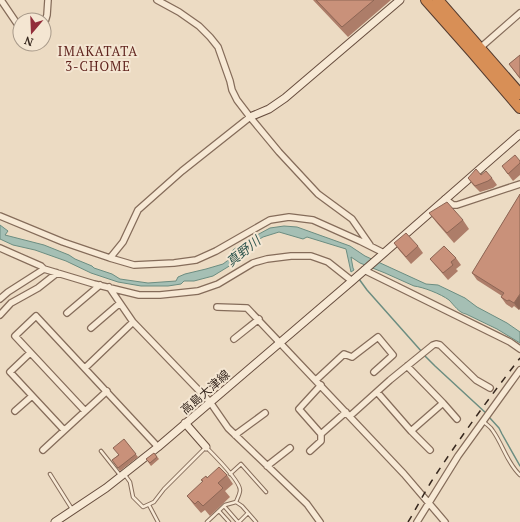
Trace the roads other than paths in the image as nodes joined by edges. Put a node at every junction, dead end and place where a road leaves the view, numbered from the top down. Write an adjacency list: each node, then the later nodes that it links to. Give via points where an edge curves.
1 (1, 0): 9 (street)
2 (48, 0): 7 (street)
3 (157, 0): 13 (street, via 210,36 218,47 232,90)
4 (400, 0): 13 (main road, via 285,98 269,109)
5 (426, 0): 12 (highway)
6 (438, 0): 10 (highway)
7 (47, 12)
8 (520, 13): 10 (street)
9 (12, 16)
10 (480, 48): 11 (highway)
11 (520, 94)
12 (520, 108)
13 (250, 117): 18 (street, via 318,194 352,219); 21 (street, via 138,210 123,242)
14 (520, 134): 16 (main road)
15 (520, 184): 16 (street, via 457,205)
16 (445, 199): 20 (main road)
17 (0, 216): 21 (street)
18 (372, 247): 20 (street); 21 (street, via 313,220 289,217 270,220 196,260 134,265)
19 (0, 248): 22 (street)
20 (382, 254): 23 (main road, 高島大津線)
21 (110, 258)
22 (44, 269): 24 (street); 28 (street)
23 (364, 270): 25 (main road, 高島大津線); 38 (street)
24 (57, 273): 26 (street); 32 (street, via 11,304)
25 (352, 281): 27 (street, via 328,262 311,256 291,256 253,263 218,284 198,291 139,295); 37 (main road, 高島大津線)
26 (100, 285): 27 (street); 31 (street)
27 (110, 287): 29 (street)
28 (1, 295)
29 (120, 303): 34 (street); 35 (street)
30 (217, 307): 33 (street, via 248,308)
31 (67, 312)
32 (0, 315)
33 (259, 319): 36 (street); 37 (street)
34 (133, 322): 41 (street); 50 (street)
35 (91, 328)
36 (234, 339)
37 (280, 342): 44 (street); 50 (main road, 高島大津線)
38 (520, 349)
39 (30, 353): 41 (street, via 15,336 36,316); 49 (street, via 10,372); 53 (street)
40 (407, 366): 46 (street, via 433,345 440,345 476,380); 48 (street); 51 (street)
41 (85, 368): 47 (street)
42 (520, 370): 57 (street)
43 (374, 372): 44 (street, via 393,354 378,337 352,358 344,354)
44 (316, 380): 45 (street)
45 (321, 385): 55 (street); 61 (street, via 299,409)
46 (490, 388)
47 (106, 391): 53 (street); 63 (street)
48 (377, 392): 55 (street); 60 (street)
49 (32, 396): 52 (street); 59 (street)
50 (210, 402): 58 (main road, 高島大津線); 62 (street)
51 (443, 403): 56 (street); 60 (street)
52 (15, 411)
53 (85, 411): 59 (street)
54 (265, 413): 62 (street)
55 (348, 414): 61 (street); 77 (street)
56 (457, 419)
57 (483, 421): 73 (lane, via 493,429 510,464); 77 (street)
58 (186, 423): 63 (main road, 高島大津線); 64 (main road)
59 (64, 430): 66 (street)
60 (411, 431): 67 (street)
61 (321, 434): 69 (street, via 321,441)
62 (235, 435): 70 (street)
63 (158, 447): 74 (main road, 高島大津線)
64 (206, 447): 72 (lane); 78 (lane)
65 (290, 448): 70 (street)
66 (43, 450)
67 (430, 450)
68 (101, 451): 74 (lane)
69 (310, 451)
70 (267, 466): 93 (street, via 306,504)
71 (50, 474): 80 (lane)
72 (230, 474): 75 (lane, via 241,464); 76 (lane, via 239,486)
73 (520, 475)
74 (123, 476): 78 (lane, via 130,482 133,497 143,507); 80 (main road, 高島大津線)
75 (266, 492)
76 (236, 502): 79 (lane); 83 (lane)
77 (428, 502): 94 (street); 95 (street)
78 (149, 505): 88 (lane)
79 (224, 506): 81 (lane); 84 (lane)
80 (72, 510): 86 (main road, 高島大津線)
81 (219, 511): 85 (lane); 87 (lane)
82 (235, 511): 84 (lane)
83 (248, 513): 91 (lane); 92 (lane)
84 (231, 514): 91 (lane)
85 (226, 519): 89 (lane); 90 (lane)
86 (59, 520)
87 (210, 521)
88 (158, 522)
89 (222, 522)
90 (229, 522)
91 (238, 522)
92 (256, 522)
93 (320, 522)
94 (417, 522)
95 (445, 522)

